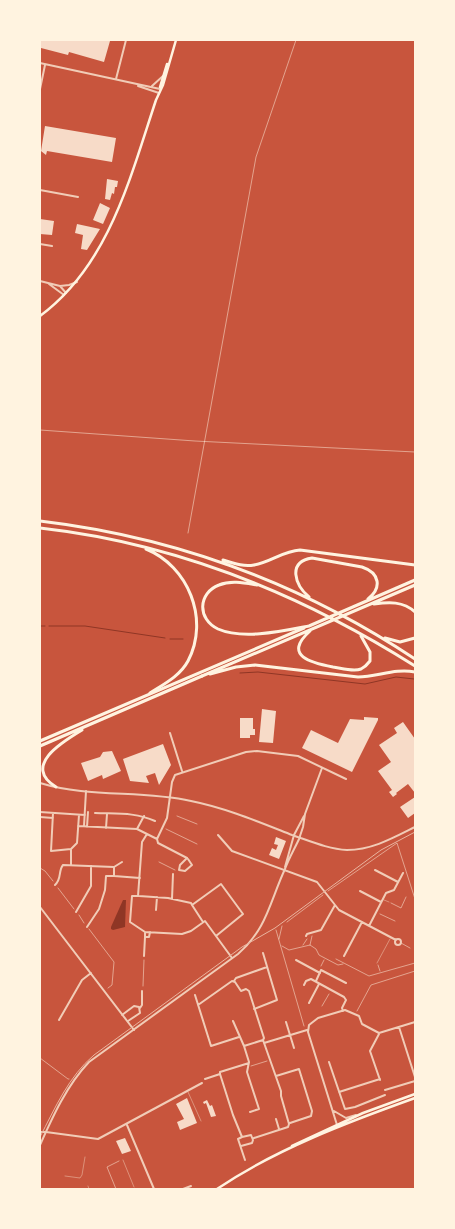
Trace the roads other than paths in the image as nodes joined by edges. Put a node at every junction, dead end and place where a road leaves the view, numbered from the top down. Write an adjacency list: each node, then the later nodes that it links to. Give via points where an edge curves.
1 (126, 40): 7 (street)
2 (176, 40): 3 (main road)
3 (169, 60): 6 (main road); 11 (main road)
4 (40, 64): 5 (street)
5 (45, 64): 7 (street); 10 (street)
6 (163, 76): 9 (street); 11 (main road)
7 (116, 79): 8 (street)
8 (136, 84): 9 (street); 12 (street)
9 (151, 86): 11 (street)
10 (40, 89)
11 (160, 89): 12 (main road)
12 (159, 93): 19 (main road, via 112,224 97,254)
13 (40, 190): 14 (street)
14 (78, 196)
15 (40, 244): 16 (street)
16 (52, 246)
17 (40, 281): 18 (street)
18 (44, 282): 20 (street); 21 (street)
19 (77, 282): 20 (street); 21 (main road)
20 (60, 286): 21 (street)
21 (65, 294): 22 (main road)
22 (40, 316)
23 (40, 521): 26 (highway, via 133,537)
24 (40, 528): 25 (highway)
25 (134, 544): 30 (highway, via 199,562); 43 (highway, via 157,554 175,568 186,584 195,612 195,633 188,661 178,675)
26 (202, 556): 27 (highway, via 240,565 255,565 286,552 304,550); 31 (highway)
27 (415, 565)
28 (415, 580): 32 (highway)
29 (415, 585): 33 (highway)
30 (265, 587): 35 (highway, via 233,582 214,587 205,595 202,609 218,629 235,633); 36 (highway)
31 (313, 600): 32 (highway, via 302,590 295,575 300,563 312,558 362,567 374,573 376,588); 37 (highway)
32 (362, 603): 35 (highway)
33 (371, 604): 34 (highway, via 397,603); 35 (highway)
34 (415, 612)
35 (310, 627): 36 (highway, via 300,643 300,653 305,660 358,670 367,665 371,654 364,639); 42 (highway); 43 (highway)
36 (352, 630): 40 (highway)
37 (379, 636): 38 (highway, via 400,642); 39 (highway)
38 (415, 638)
39 (415, 659)
40 (415, 666)
41 (415, 672): 42 (highway, via 397,670 358,677 255,666 236,667)
42 (202, 676): 44 (highway)
43 (150, 693): 46 (highway)
44 (100, 720): 47 (highway); 52 (highway, via 71,737 45,760 44,776)
45 (170, 733): 49 (street)
46 (40, 741)
47 (40, 746)
48 (322, 768): 49 (street, via 298,756 251,751); 50 (street); 60 (street)
49 (182, 771): 54 (street, via 173,777)
50 (346, 779)
51 (40, 783): 52 (street)
52 (56, 787): 53 (street)
53 (86, 792): 54 (street); 57 (street)
54 (170, 797): 73 (street, via 218,808); 75 (street, via 167,818)
55 (40, 812): 56 (street)
56 (53, 813): 61 (street); 64 (street)
57 (86, 813): 61 (street); 67 (street)
58 (95, 813): 59 (street)
59 (107, 814): 62 (street); 69 (street)
60 (305, 814): 73 (street); 74 (street)
61 (78, 815): 66 (street)
62 (144, 816): 65 (street); 70 (street)
63 (40, 817): 64 (street)
64 (52, 818): 76 (street, via 51,851)
65 (155, 821)
66 (78, 826): 67 (street); 76 (street, via 77,843)
67 (85, 826): 69 (street)
68 (415, 827): 74 (street, via 376,846 357,850 330,847)
69 (106, 828): 70 (street)
70 (138, 829): 71 (street)
71 (147, 834): 75 (street); 87 (street, via 142,842)
72 (218, 835): 82 (street, via 231,850)
73 (294, 835): 74 (street); 82 (street)
74 (300, 837): 82 (street)
75 (156, 839): 77 (street)
76 (71, 849): 79 (street)
77 (188, 859): 77 (street, via 192,865 185,871 180,870 180,865)
78 (122, 862): 81 (street)
79 (70, 865): 80 (street); 89 (street, via 61,866 60,878)
80 (91, 866): 81 (street); 100 (street, via 90,886)
81 (114, 867): 86 (street)
82 (284, 869): 97 (street, via 316,882); 115 (street, via 261,928)
83 (375, 870): 88 (street)
84 (403, 873): 88 (street)
85 (173, 874): 93 (street)
86 (114, 876): 87 (street); 104 (street, via 106,876 99,909)
87 (140, 878): 91 (street)
88 (398, 882): 94 (street)
89 (55, 885)
90 (360, 891): 94 (street)
91 (138, 896): 92 (street); 105 (street, via 132,896 130,922)
92 (157, 898): 93 (street); 99 (street)
93 (172, 899): 96 (street)
94 (382, 900): 95 (lane); 103 (street)
95 (389, 902)
96 (192, 905): 101 (street); 107 (street, via 222,884 243,914)
97 (335, 905): 102 (street); 109 (street, via 321,930)
98 (40, 907): 119 (street)
99 (156, 910)
100 (76, 912)
101 (203, 922): 106 (street, via 186,933); 107 (street)
102 (362, 922): 103 (street); 114 (street)
103 (369, 926): 110 (street)
104 (87, 927)
105 (145, 932): 106 (street); 108 (street)
106 (150, 932): 108 (street, via 149,937)
107 (216, 936): 115 (street)
108 (145, 937): 113 (street)
109 (306, 937)
110 (390, 937): 111 (street, via 400,939); 117 (lane)
111 (401, 943)
112 (263, 953): 118 (street)
113 (144, 956)
114 (344, 956)
115 (232, 958): 141 (street)
116 (296, 960): 120 (street)
117 (377, 963)
118 (267, 967): 121 (street, via 236,978); 131 (street, via 277,1000)
119 (90, 973): 133 (street); 134 (street, via 82,980)
120 (320, 973): 122 (street); 123 (street, via 321,970)
121 (234, 982): 129 (street); 131 (street, via 241,991 248,990)
122 (316, 982): 124 (street); 125 (street, via 311,979)
123 (346, 983)
124 (319, 984): 128 (street); 132 (street, via 345,998)
125 (304, 985)
126 (142, 991): 130 (street)
127 (195, 995): 129 (street)
128 (309, 1003)
129 (198, 1005): 144 (street, via 211,1046)
130 (140, 1008): 133 (street, via 134,1006); 136 (street, via 140,1013)
131 (254, 1008): 145 (street)
132 (343, 1011): 140 (street, via 315,1020); 142 (street, via 359,1016 362,1024)
133 (122, 1015): 136 (street)
134 (60, 1020)
135 (233, 1020): 144 (street)
136 (128, 1022): 141 (street)
137 (286, 1022): 143 (street)
138 (415, 1022): 139 (street)
139 (399, 1027): 142 (street); 152 (street)
140 (308, 1029): 143 (street); 162 (street)
141 (134, 1030): 172 (street, via 83,1069 67,1091)
142 (379, 1033): 158 (street, via 370,1051 380,1080)
143 (290, 1035): 145 (street); 147 (street)
144 (240, 1037): 146 (street)
145 (263, 1042): 146 (street); 151 (street)
146 (244, 1046): 148 (street)
147 (294, 1048)
148 (250, 1062): 150 (street); 163 (street, via 247,1072 259,1109)
149 (329, 1062): 158 (street)
150 (220, 1074): 153 (street); 173 (street)
151 (276, 1076): 167 (street); 167 (street, via 299,1069 312,1110 311,1116)
152 (415, 1077)
153 (205, 1078)
154 (415, 1081): 156 (street)
155 (202, 1084): 157 (street)
156 (385, 1090)
157 (188, 1091): 166 (lane); 168 (street)
158 (339, 1092): 160 (street, via 344,1109)
159 (415, 1094): 164 (main road)
160 (385, 1095)
161 (415, 1098): 169 (main road)
162 (334, 1111): 164 (street, via 346,1118); 169 (street)
163 (250, 1112)
164 (363, 1113): 169 (main road)
165 (276, 1119): 170 (street)
166 (201, 1121)
167 (289, 1123): 170 (street, via 288,1127)
168 (127, 1124): 172 (street, via 98,1139); 185 (street)
169 (338, 1126): 187 (main road, via 248,1169)
170 (279, 1129): 174 (street)
171 (40, 1132): 172 (street)
172 (46, 1132): 175 (street)
173 (242, 1137): 174 (street, via 251,1135); 176 (street, via 238,1139)
174 (254, 1138): 176 (street, via 252,1143)
175 (40, 1145)
176 (240, 1146): 179 (street)
177 (85, 1156): 180 (lane, via 80,1178)
178 (123, 1160): 183 (lane)
179 (244, 1160)
180 (65, 1176)
181 (88, 1186): 184 (lane)
182 (190, 1186): 186 (street)
183 (134, 1187)
184 (89, 1189)
185 (154, 1189)
186 (183, 1189)
187 (217, 1189)

